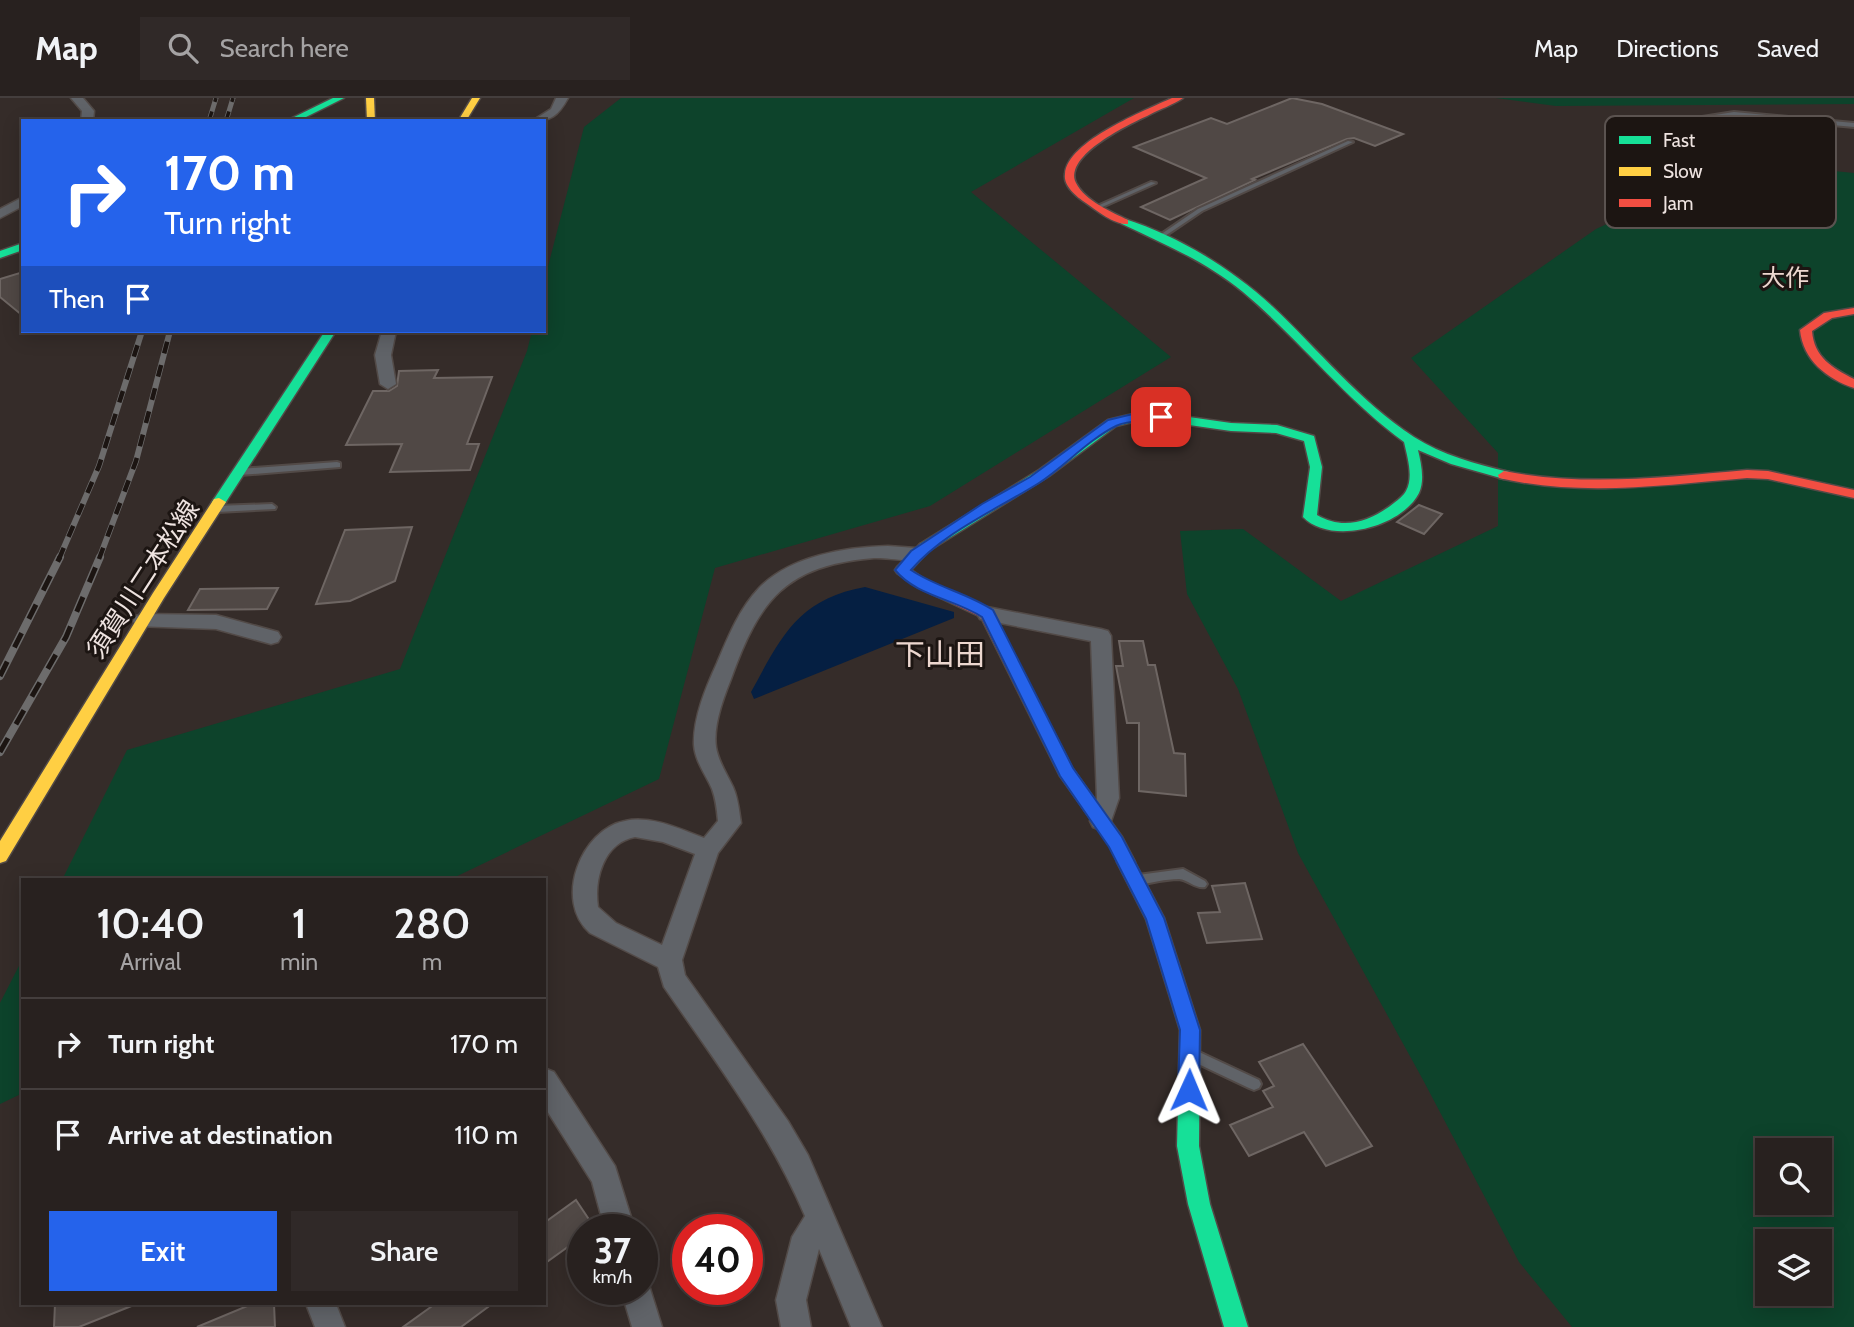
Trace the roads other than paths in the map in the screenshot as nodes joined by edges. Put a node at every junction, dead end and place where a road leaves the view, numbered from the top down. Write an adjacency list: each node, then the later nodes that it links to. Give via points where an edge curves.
1 (78, 98): 10 (street, via 88,111)
2 (364, 98): 7 (main road)
3 (370, 98): 13 (main road)
4 (476, 98): 14 (main road)
5 (562, 98): 15 (street, via 555,111)
6 (1179, 98): 21 (main road, via 1123,126 1076,157 1069,180 1077,194)
7 (339, 103): 11 (main road); 12 (main road)
8 (1718, 116): 9 (lane)
9 (1756, 116)
10 (87, 119)
11 (295, 119)
12 (319, 119)
13 (371, 119)
14 (463, 119)
15 (541, 119)
16 (1836, 123): 17 (lane)
17 (1854, 125)
18 (1350, 142): 24 (lane, via 1200,210)
19 (1153, 183): 21 (lane)
20 (21, 202): 22 (street)
21 (1098, 207): 24 (main road)
22 (0, 214)
23 (21, 233): 25 (main road)
24 (1160, 237): 33 (main road, via 1204,258 1245,288)
25 (0, 241)
26 (21, 247): 27 (main road)
27 (0, 255)
28 (1854, 311): 32 (main road, via 1823,316 1806,330 1804,338 1808,352 1819,363)
29 (329, 333): 35 (main road, 須賀川二本松線)
30 (388, 333): 31 (street, via 383,355)
31 (388, 384)
32 (1854, 384)
33 (1410, 439): 36 (main road, via 1495,473 1556,486 1746,474); 39 (main road, via 1418,478 1412,494 1383,516 1349,531 1334,531 1319,527 1310,517 1314,481 1310,439 1277,429 1161,417 1124,418)
34 (337, 465): 35 (lane)
35 (240, 472): 38 (main road, 須賀川二本松線)
36 (1854, 494)
37 (272, 507): 38 (lane)
38 (217, 509): 41 (main road, 須賀川二本松線)
39 (916, 554): 40 (main road, via 903,566 903,573 922,585 970,601); 44 (street, via 859,553 819,561 788,573 767,589 750,612 719,683 705,747 725,796 730,823)
40 (988, 614): 43 (main road, via 1066,772); 43 (street, via 1101,636 1108,798)
41 (143, 621): 42 (street, via 216,622); 45 (main road, 須賀川二本松線)
42 (271, 637)
43 (1101, 821): 46 (main road)
44 (708, 849): 48 (street); 48 (street, via 633,828 613,834 598,851 586,877 585,905 593,920)
45 (0, 856)
46 (1135, 880): 47 (lane, via 1183,874); 49 (main road, via 1155,918 1174,974 1190,1030)
47 (1201, 884)
48 (669, 960): 53 (street, via 673,979 778,1130)
49 (1189, 1054): 51 (lane); 56 (main road, via 1188,1146)
50 (546, 1084): 52 (street, via 605,1176)
51 (1254, 1084)
52 (616, 1214)
53 (821, 1220): 59 (street, via 807,1237 791,1300); 60 (street)
54 (321, 1305): 57 (street)
55 (640, 1305): 58 (street)
56 (1232, 1325)
57 (330, 1327)
58 (647, 1327)
59 (796, 1327)
60 (867, 1327)

